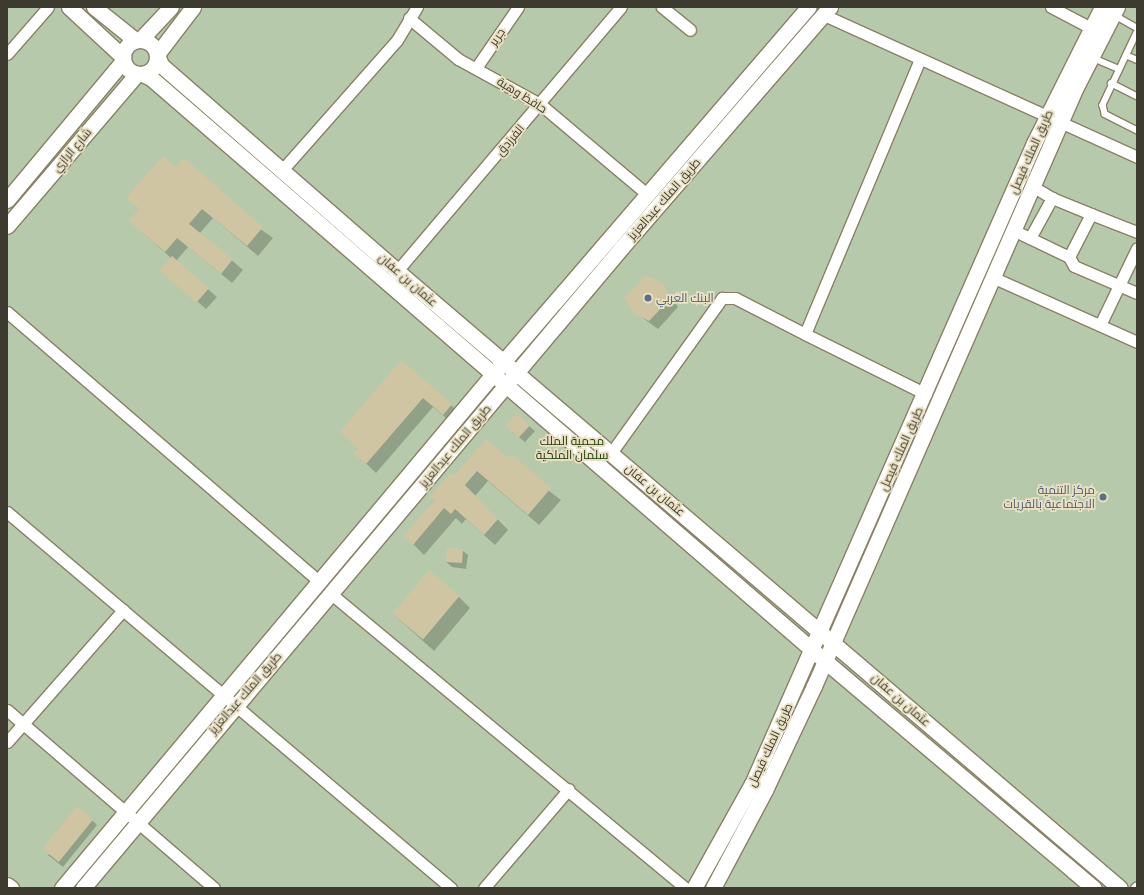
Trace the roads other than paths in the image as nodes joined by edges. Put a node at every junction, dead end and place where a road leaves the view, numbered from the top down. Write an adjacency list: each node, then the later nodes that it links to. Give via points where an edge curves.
1 (48, 7): 20 (street)
2 (69, 7): 24 (street)
3 (94, 7): 19 (street)
4 (171, 7): 19 (street)
5 (193, 7): 21 (street)
6 (417, 7): 14 (street)
7 (518, 7): 27 (street, جرير)
8 (621, 7): 32 (street, الفرزدق)
9 (662, 7): 17 (street)
10 (808, 7): 39 (street, طريق الملك عبدالعزيز)
11 (1051, 7): 15 (street)
12 (1111, 10): 15 (street, طريق الملك فيصل); 16 (lane); 23 (street, طريق الملك فيصل)
13 (827, 11): 25 (street); 59 (street, طريق الملك عبدالعزيز, via 622,246)
14 (409, 18): 27 (street, حافظ وهبة, via 458,59); 37 (street, via 397,40)
15 (1091, 28): 33 (street, طريق الملك فيصل)
16 (1137, 28)
17 (690, 30)
18 (1137, 33): 22 (lane)
19 (138, 40): 21 (street, via 150,42); 24 (street, via 125,48)
20 (7, 54)
21 (158, 55): 29 (street, via 155,66); 37 (street, عثمان بن عفان, via 161,65)
22 (1126, 55): 26 (lane); 28 (lane)
23 (1091, 57): 28 (lane); 34 (street, طريق الملك فيصل)
24 (123, 59): 29 (street); 41 (street, شارع الرازي)
25 (920, 59): 33 (street); 55 (street)
26 (1137, 60)
27 (476, 68): 32 (street, حافظ وهبة)
28 (1119, 69): 30 (lane)
29 (140, 74): 43 (street, شارع الرازي); 58 (street, عثمان بن عفان, via 151,78)
30 (1111, 83): 31 (lane); 35 (lane, via 1103,105 1105,114)
31 (1137, 96)
32 (540, 104): 39 (street, حافظ وهبة); 49 (street, الفرزدق)
33 (1046, 117): 34 (street); 61 (street, طريق الملك فيصل)
34 (1060, 123): 36 (street); 38 (street, طريق الملك فيصل)
35 (1137, 130)
36 (1137, 157)
37 (283, 169): 49 (street, عثمان بن عفان)
38 (1032, 186): 40 (street); 44 (street, طريق الملك فيصل)
39 (648, 195): 57 (street, طريق الملك عبدالعزيز)
40 (1052, 198): 42 (street); 46 (street)
41 (7, 200)
42 (1091, 214): 45 (street); 48 (street)
43 (7, 226)
44 (1013, 230): 46 (street); 50 (street, طريق الملك فيصل)
45 (1137, 232)
46 (1030, 238): 48 (street)
47 (1137, 248): 51 (street)
48 (1068, 258): 51 (street, via 1074,266)
49 (397, 271): 57 (street, عثمان بن عفان)
50 (992, 277): 54 (street); 68 (street, طريق الملك فيصل)
51 (1119, 285): 52 (street); 54 (street)
52 (1137, 293)
53 (7, 312): 64 (street)
54 (1100, 325): 56 (street)
55 (805, 334): 61 (street); 62 (street, via 735,298 722,298)
56 (1137, 342)
57 (504, 361): 58 (street, طريق الملك عبدالعزيز); 59 (street, عثمان بن عفان)
58 (493, 374): 60 (street, عثمان بن عفان); 64 (street, طريق الملك عبدالعزيز)
59 (518, 374): 60 (street, طريق الملك عبدالعزيز); 62 (street, عثمان بن عفان)
60 (507, 386): 65 (street, طريق الملك عبدالعزيز); 69 (street, عثمان بن عفان)
61 (926, 394): 67 (street, طريق الملك فيصل)
62 (611, 453): 67 (street, عثمان بن عفان)
63 (7, 512): 66 (street)
64 (319, 581): 71 (street, طريق الملك عبدالعزيز)
65 (330, 593): 71 (street, طريق الملك عبدالعزيز); 75 (street)
66 (123, 610): 71 (street); 73 (street)
67 (820, 630): 68 (street, عثمان بن عفان); 69 (street, طريق الملك فيصل)
68 (833, 642): 70 (street, طريق الملك فيصل); 88 (street, عثمان بن عفان)
69 (814, 648): 70 (street, عثمان بن عفان); 85 (street, طريق الملك فيصل, via 752,784)
70 (825, 661): 86 (street, طريق الملك فيصل, via 765,790); 87 (street, عثمان بن عفان)
71 (229, 700): 76 (street, طريق الملك عبدالعزيز); 82 (street)
72 (7, 710): 73 (street)
73 (23, 724): 74 (street); 76 (street)
74 (7, 742)
75 (569, 790): 83 (street); 84 (street)
76 (131, 816): 79 (street, طريق الملك عبدالعزيز); 80 (street, طريق الملك عبدالعزيز); 81 (street)
77 (7, 885): 78 (street)
78 (11, 888)
79 (62, 888)
80 (83, 888)
81 (214, 888)
82 (451, 888)
83 (484, 888)
84 (685, 888)
85 (694, 888)
86 (713, 888)
87 (1094, 888)
88 (1120, 888)

